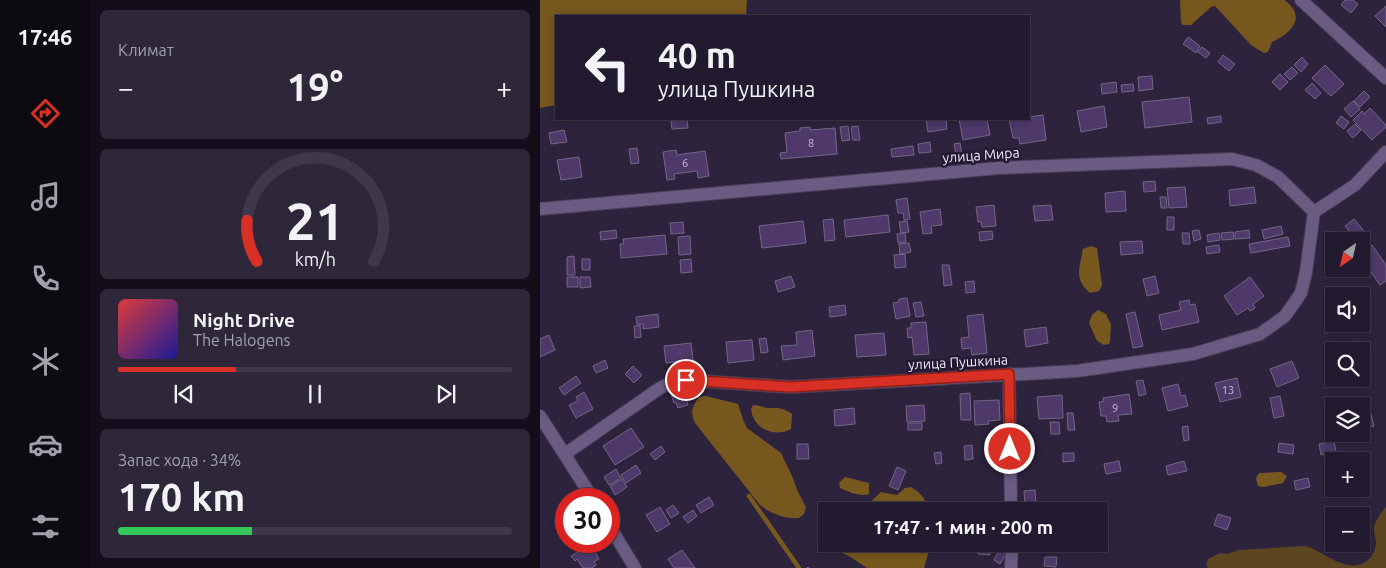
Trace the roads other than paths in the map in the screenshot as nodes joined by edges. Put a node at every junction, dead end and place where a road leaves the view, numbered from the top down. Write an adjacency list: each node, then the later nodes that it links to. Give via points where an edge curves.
1 (1301, 0): 2 (street)
2 (1386, 78)
3 (1386, 152): 5 (street, via 1355,185)
4 (540, 209): 5 (street, улица Мира, via 1000,168 1232,158 1256,165 1278,177)
5 (1314, 212): 6 (street, улица Пушкина, via 1301,293 1285,316 1260,334 1193,354 1077,371)
6 (1009, 374): 8 (street, улица Пушкина, via 790,387 686,380 660,388); 10 (street)
7 (540, 416): 8 (street)
8 (566, 454): 9 (street)
9 (586, 488)
10 (1011, 502)
11 (620, 543): 13 (street)
12 (1012, 552): 14 (street)
13 (635, 568)
14 (1011, 568)

